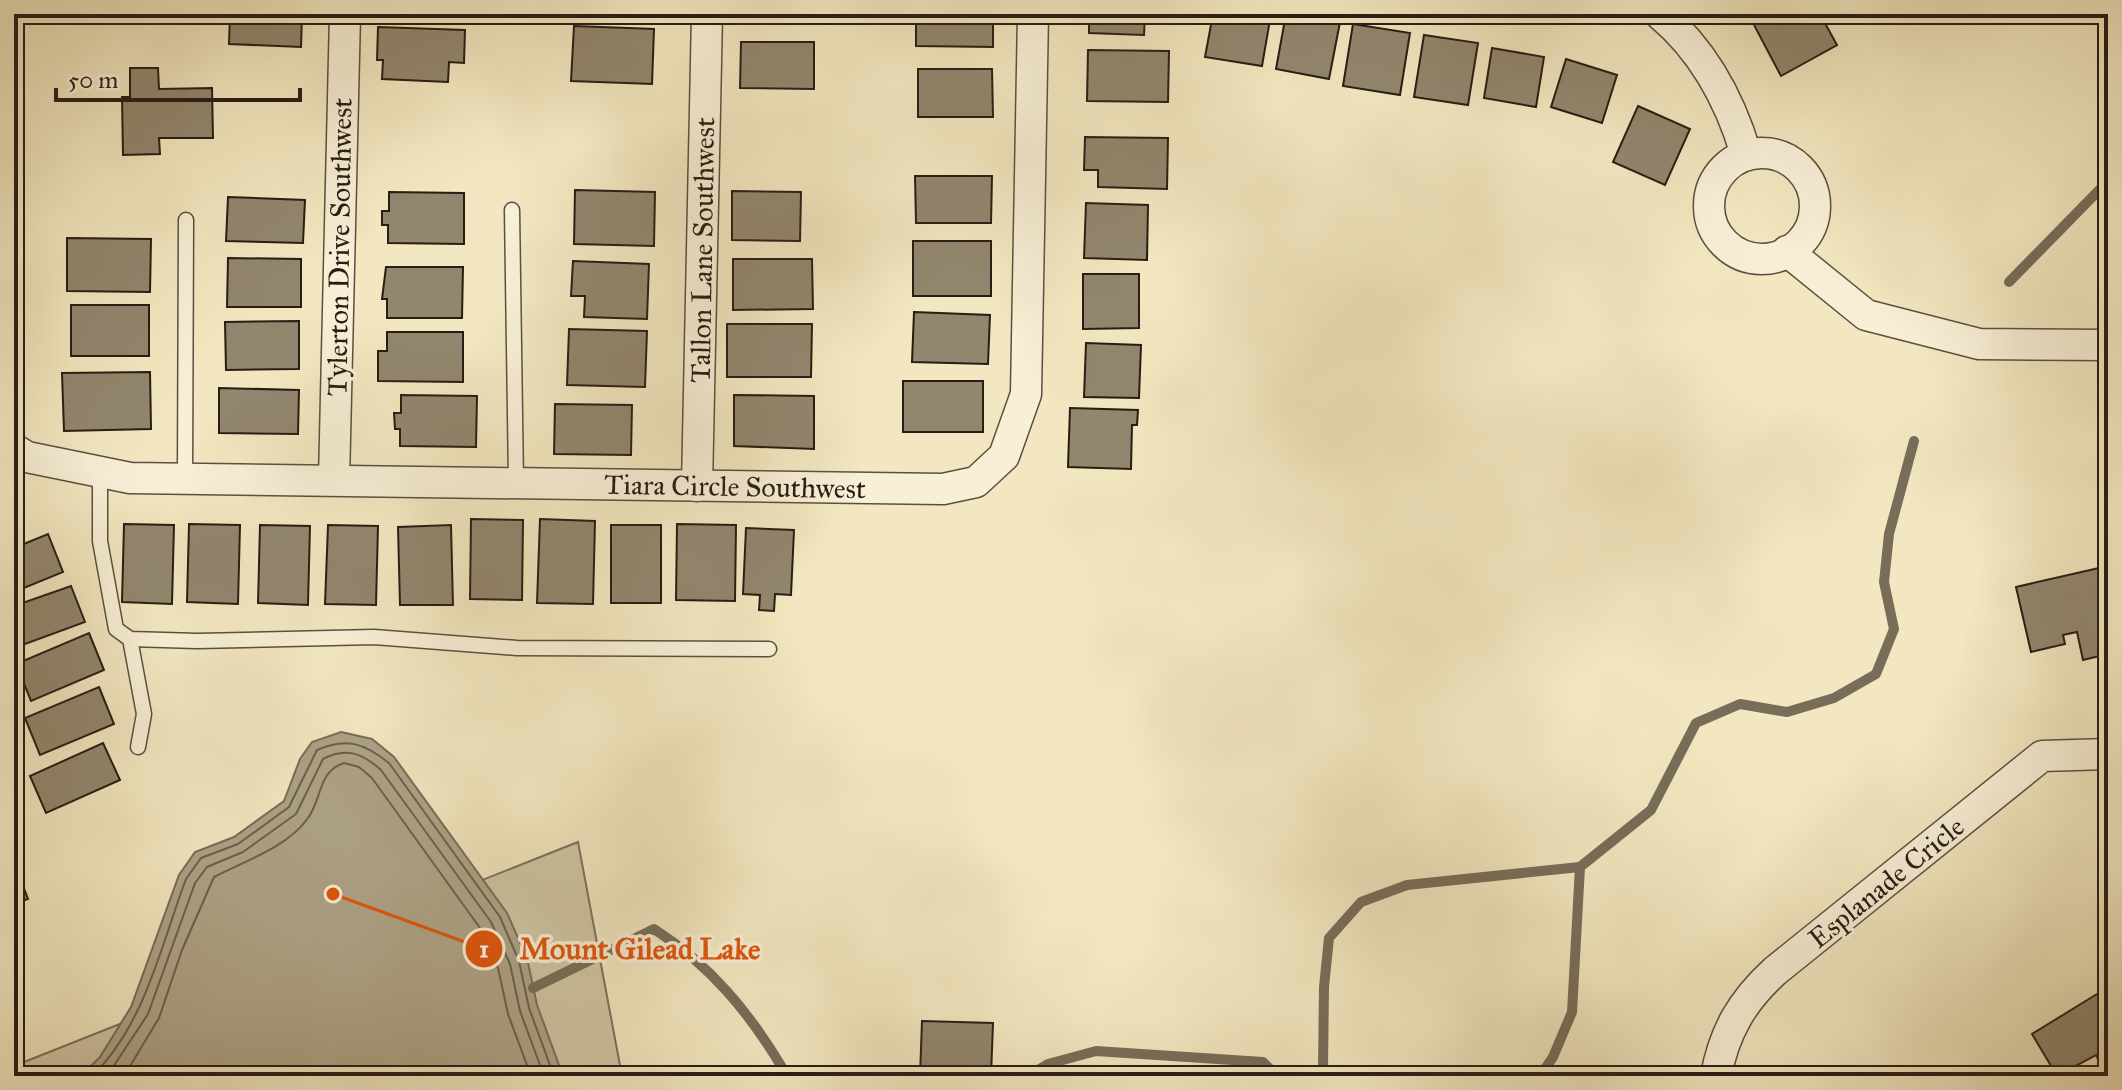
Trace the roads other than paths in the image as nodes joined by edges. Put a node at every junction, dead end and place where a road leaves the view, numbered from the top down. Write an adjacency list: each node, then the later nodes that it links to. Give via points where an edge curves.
1 (345, 14): 13 (street, Tylerton Drive Southwest)
2 (707, 14): 15 (street, Tallon Lane Southwest)
3 (1033, 14): 15 (street, Tiara Circle Southwest, via 1026,394 1004,456 976,482 943,489)
4 (1660, 14): 5 (street, via 1681,32 1728,101)
5 (1746, 154): 8 (street, via 1774,153 1807,177 1815,213 1802,241); 8 (street, via 1724,168 1710,191 1709,217 1730,249 1749,258 1777,257)
6 (512, 210): 14 (lane)
7 (186, 220): 12 (lane)
8 (1787, 251): 9 (street, via 1866,315 1910,328 1979,344)
9 (2108, 345)
10 (14, 449): 11 (street, Tiara Circle Southwest, via 27,457)
11 (100, 472): 12 (street, Tiara Circle Southwest); 16 (lane, via 100,541 110,600 116,629)
12 (185, 478): 13 (street, Tiara Circle Southwest)
13 (334, 480): 14 (street, Tiara Circle Southwest)
14 (516, 483): 15 (street, Tiara Circle Southwest)
15 (697, 486)
16 (130, 639): 17 (lane, via 374,637 517,648); 18 (lane, via 144,714)
17 (769, 649)
18 (138, 747)
19 (2108, 754): 20 (street, Esplanade Cricle, via 2042,756 1775,971 1748,995 1722,1042)
20 (1716, 1076)

